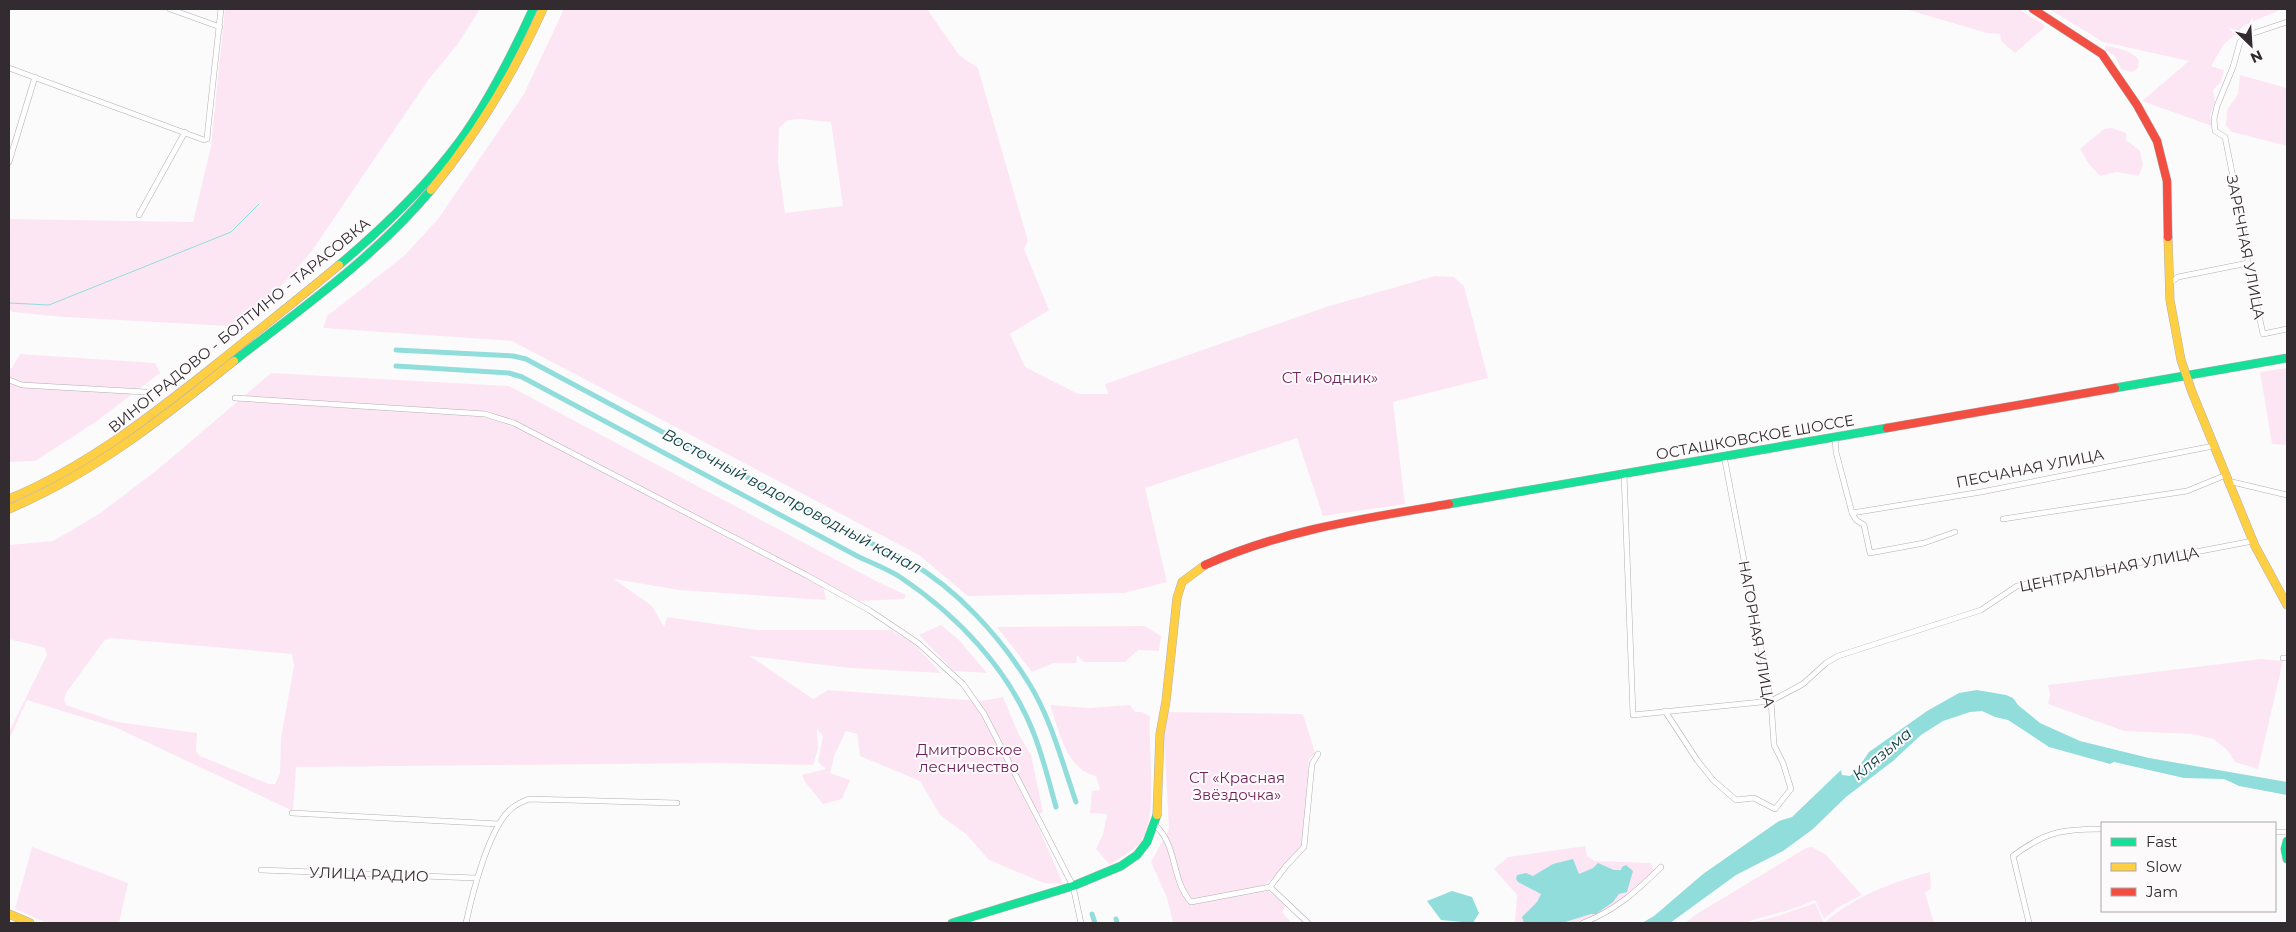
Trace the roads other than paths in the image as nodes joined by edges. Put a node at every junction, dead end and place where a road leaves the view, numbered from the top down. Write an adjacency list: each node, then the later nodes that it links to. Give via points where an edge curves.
1 (170, 9): 7 (street)
2 (221, 9): 7 (street)
3 (533, 9): 29 (main road, ВИНОГРАДОВО - БОЛТИНО - ТАРАСОВКА, via 496,86 458,143 423,186 371,238 118,440 72,469)
4 (543, 9): 30 (main road, ВИНОГРАДОВО - БОЛТИНО - ТАРАСОВКА, via 504,88 467,145 430,191 378,245 124,448 76,477)
5 (2033, 9): 14 (main road, via 2102,54 2152,130 2167,181)
6 (2287, 22): 13 (street, ЗАРЕЧНАЯ УЛИЦА, via 2240,42 2214,118 2215,131 2225,137)
7 (220, 27): 10 (street, via 206,139)
8 (9, 68): 9 (street)
9 (35, 77): 10 (street); 11 (street)
10 (185, 132): 12 (street)
11 (9, 162)
12 (139, 215)
13 (2248, 263): 15 (street); 17 (street, ЗАРЕЧНАЯ УЛИЦА, via 2263,334)
14 (2169, 273): 15 (street); 16 (main road)
15 (2178, 277): 16 (street)
16 (2169, 284): 19 (main road, via 2174,329)
17 (2287, 329)
18 (2287, 358): 19 (main road, ОСТАШКОВСКОЕ ШОССЕ)
19 (2185, 375): 23 (main road, ОСТАШКОВСКОЕ ШОССЕ); 24 (main road)
20 (9, 380): 21 (street, via 22,385)
21 (145, 392)
22 (235, 398): 49 (street, via 485,414 514,423 840,594 906,634 962,684 984,714)
23 (1835, 437): 25 (main road, ОСТАШКОВСКОЕ ШОССЕ); 31 (street)
24 (2214, 446): 27 (main road); 31 (street, ПЕСЧАНАЯ УЛИЦА, via 1981,492)
25 (1724, 456): 26 (main road, ОСТАШКОВСКОЕ ШОССЕ); 36 (street, НАГОРНАЯ УЛИЦА)
26 (1624, 473): 37 (street, ЦЕНТРАЛЬНАЯ УЛИЦА, via 1633,715); 42 (main road, ОСТАШКОВСКОЕ ШОССЕ, via 1329,525 1234,552 1199,568 1182,582 1177,598 1160,734)
27 (2227, 478): 28 (street); 32 (street, via 2187,491); 34 (main road)
28 (2287, 494)
29 (9, 499)
30 (9, 509)
31 (1852, 513): 33 (street, via 1864,525 1870,553 1924,543)
32 (2003, 519)
33 (1954, 532)
34 (2253, 540): 35 (main road); 36 (street, ЦЕНТРАЛЬНАЯ УЛИЦА, via 2017,586 1981,610 1838,656 1803,684)
35 (2287, 605)
36 (1771, 701): 37 (street, ЦЕНТРАЛЬНАЯ УЛИЦА); 37 (street, НАГОРНАЯ УЛИЦА, via 1774,745 1791,789 1772,810 1754,798 1736,800 1712,780)
37 (1665, 711)
38 (1318, 754): 50 (street, via 1312,764 1304,847)
39 (677, 803): 41 (street, via 529,799 512,808)
40 (292, 813): 41 (street)
41 (499, 824): 48 (street)
42 (1156, 826): 49 (main road, via 1137,856); 50 (street, via 1168,840 1183,893 1191,902)
43 (2101, 829): 58 (street, via 2054,832 2034,840 2013,856)
44 (2287, 841): 45 (main road)
45 (2287, 859)
46 (1661, 867): 57 (street, via 1624,902 1605,915)
47 (261, 870): 48 (street, УЛИЦА РАДИО)
48 (476, 878): 53 (street)
49 (1073, 886): 54 (main road); 55 (street)
50 (1270, 887): 56 (street)
51 (9, 914): 52 (main road)
52 (26, 923)
53 (466, 923)
54 (952, 923)
55 (1081, 923)
56 (1308, 923)
57 (1584, 923)
58 (2029, 923)

